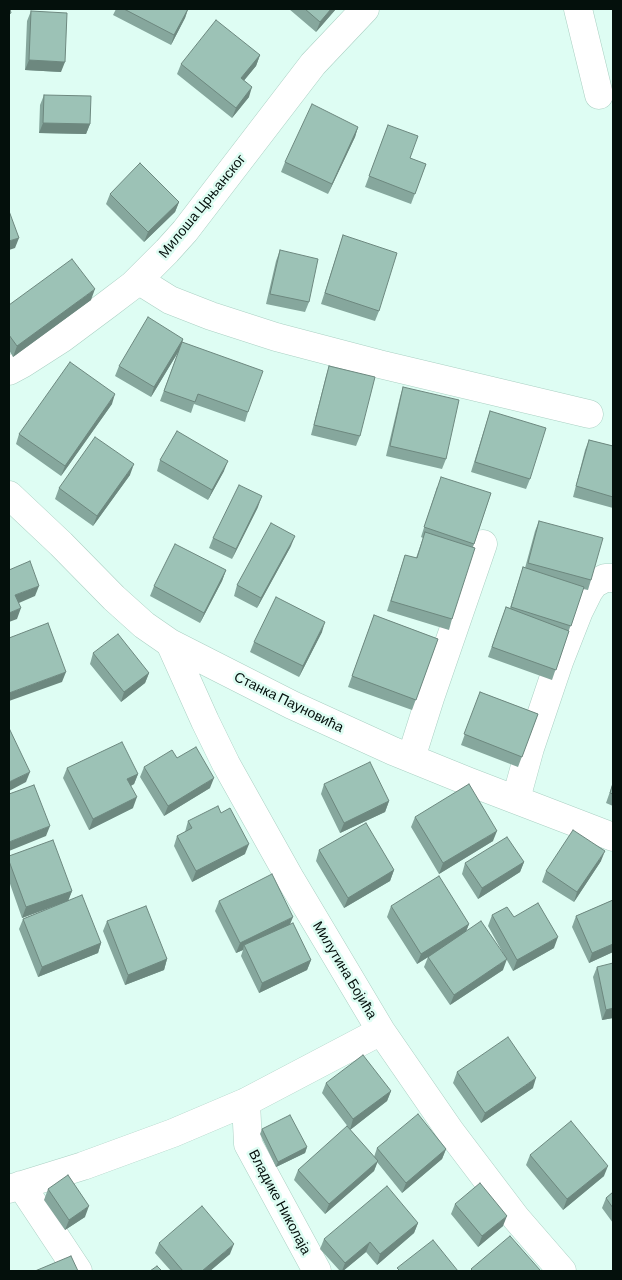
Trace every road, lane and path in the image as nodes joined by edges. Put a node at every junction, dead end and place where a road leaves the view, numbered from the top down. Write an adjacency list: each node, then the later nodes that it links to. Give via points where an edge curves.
1 (365, 9): 4 (street, Милоша Црњанског, via 313,64 185,231)
2 (578, 9): 3 (street)
3 (599, 95)
4 (138, 280): 5 (street, Милоша Црњанског, via 61,339); 6 (street, via 170,300 276,337)
5 (9, 370)
6 (589, 414)
7 (9, 495): 10 (street, Станка Пауновића, via 114,598)
8 (483, 544): 11 (street)
9 (613, 578): 12 (street, via 594,584 579,611 530,748)
10 (170, 643): 11 (street, Станка Пауновића, via 292,705); 14 (street, Милутина Бојића, via 226,764)
11 (411, 758): 12 (street, Станка Пауновића)
12 (516, 799): 13 (street, Станка Пауновића)
13 (613, 837)
14 (381, 1031): 15 (street); 19 (street, Милутина Бојића, via 456,1139 516,1218)
15 (246, 1102): 16 (street, via 126,1151); 18 (street, Владике Николаја, via 248,1144)
16 (15, 1187): 17 (street)
17 (78, 1271)
18 (317, 1271)
19 (562, 1271)

